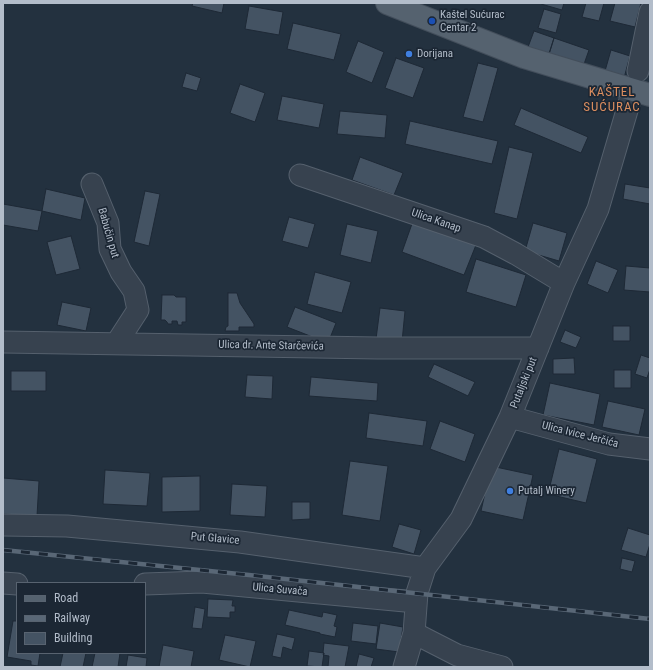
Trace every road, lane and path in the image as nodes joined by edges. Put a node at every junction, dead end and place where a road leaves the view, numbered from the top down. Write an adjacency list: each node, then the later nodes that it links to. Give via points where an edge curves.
1 (387, 3): 3 (main road, via 524,57)
2 (650, 12): 3 (street, Putaljski put)
3 (640, 85): 6 (street, Putaljski put, via 598,209)
4 (300, 175): 6 (street, Ulica Kanap, via 484,237)
5 (92, 184): 8 (street, Babučin put, via 108,223 110,248 121,272 134,291 138,310)
6 (564, 283): 9 (street, Putaljski put)
7 (3, 342): 8 (street, Ulica dr. Ante Starčevića)
8 (116, 344): 9 (street, Ulica dr. Ante Starčevića)
9 (538, 348): 10 (street, Putaljski put)
10 (510, 418): 11 (street, Ulica Ivice Jerčića, via 609,444); 13 (street, Putaljski put, via 461,519)
11 (650, 449)
12 (3, 525): 13 (street, Put Glavice, via 67,526 240,542)
13 (425, 568): 17 (street, Putaljski put, via 416,593)
14 (3, 583): 15 (street)
15 (16, 584)
16 (146, 584): 17 (street, Ulica Suvača, via 202,582)
17 (416, 602): 18 (street, Putaljski put)
18 (414, 633): 19 (street, Putaljski put); 20 (street, via 457,655)
19 (404, 667)
20 (502, 667)

